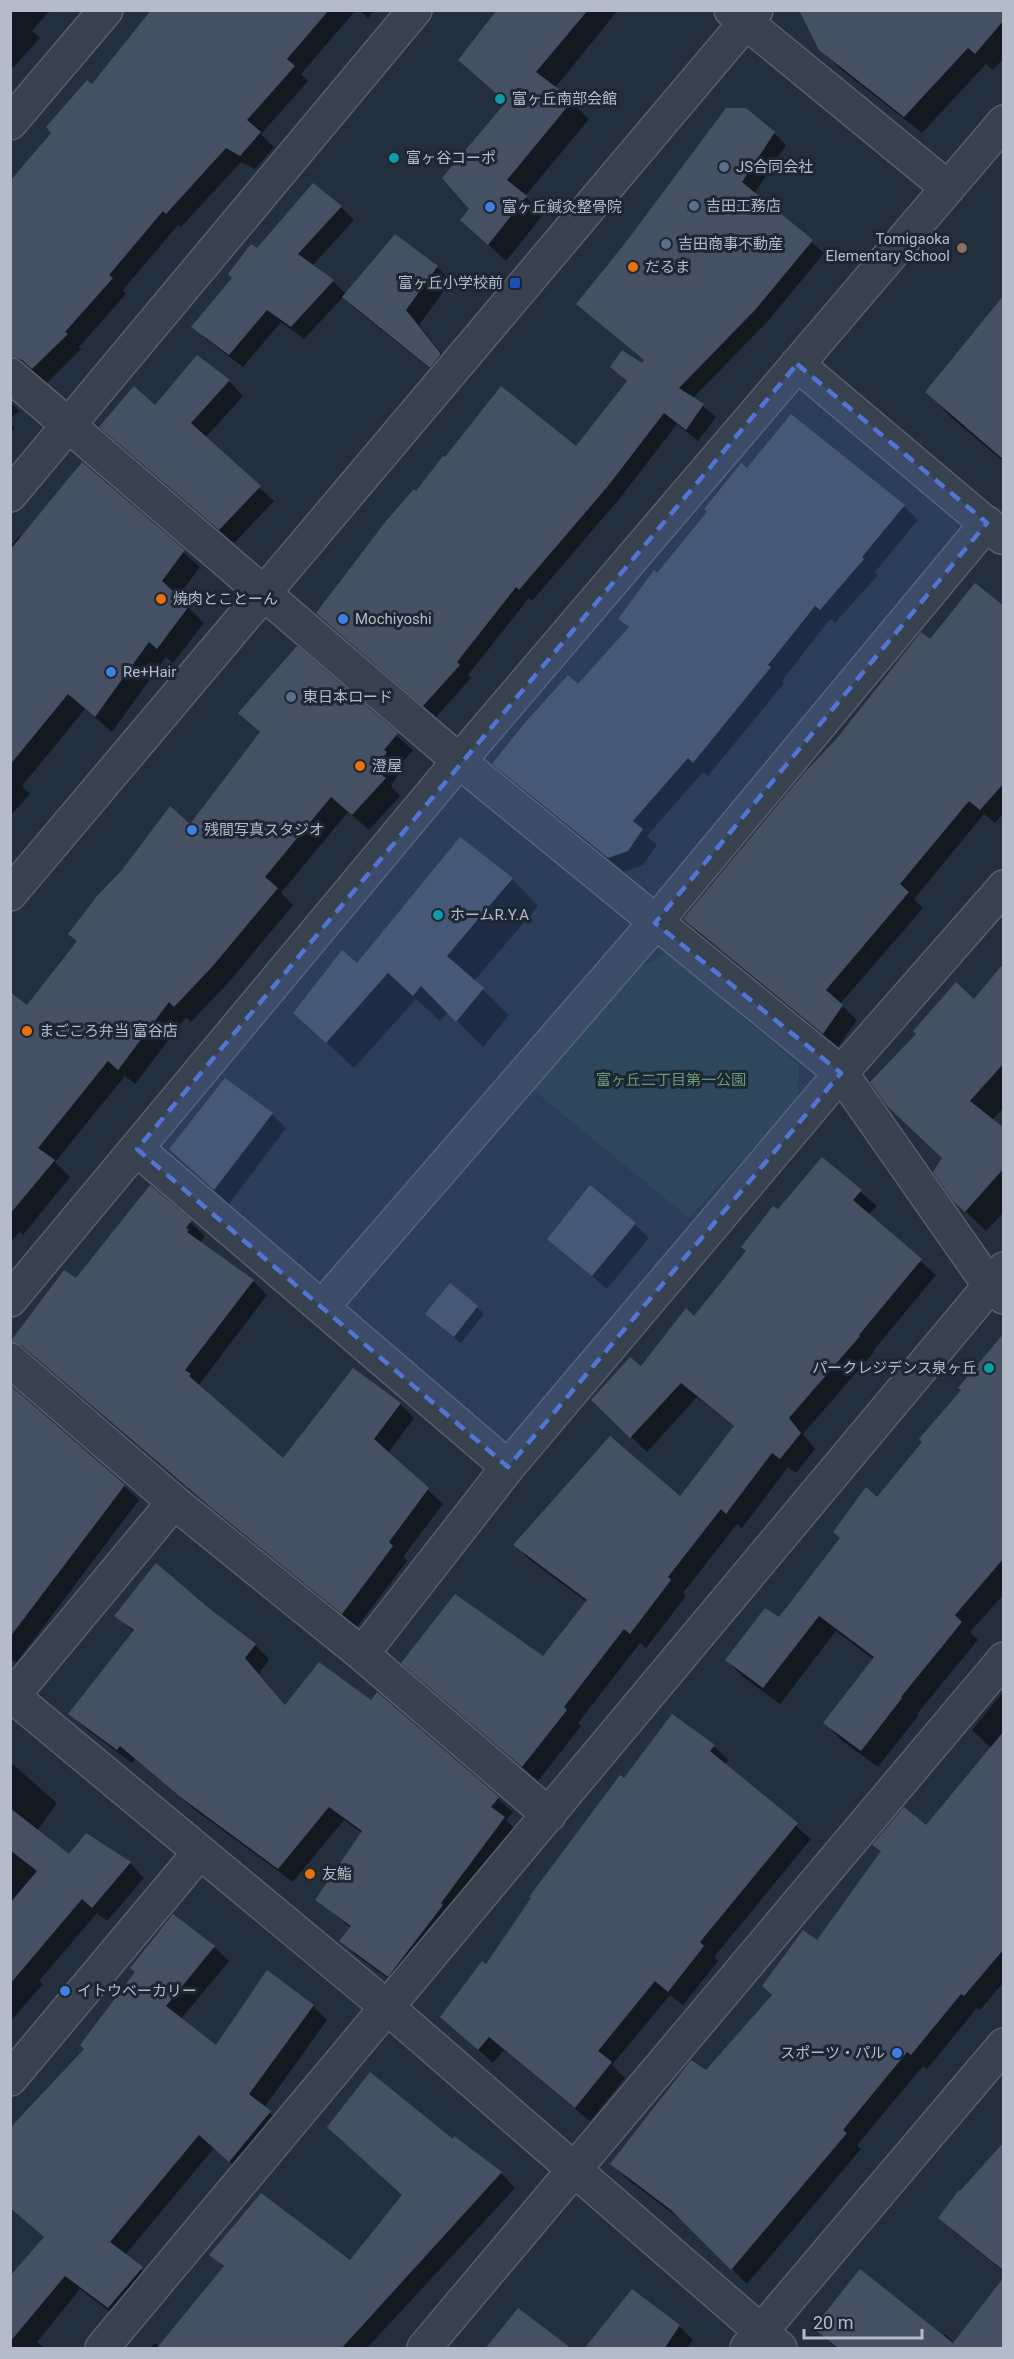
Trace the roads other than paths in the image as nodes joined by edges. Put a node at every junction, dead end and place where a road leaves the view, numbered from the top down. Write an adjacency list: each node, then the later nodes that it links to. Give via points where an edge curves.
1 (106, 10): 5 (street)
2 (415, 10): 9 (street)
3 (744, 15): 6 (street); 12 (street)
4 (1004, 122): 6 (street)
5 (10, 123)
6 (948, 188): 7 (street)
7 (797, 364): 11 (street); 13 (street)
8 (10, 375): 9 (street)
9 (70, 425): 10 (street); 12 (street)
10 (10, 495)
11 (995, 530): 16 (street)
12 (263, 594): 13 (street); 15 (street)
13 (459, 761): 16 (street); 18 (street)
14 (1004, 887): 17 (street)
15 (10, 894)
16 (655, 923): 17 (street); 21 (street)
17 (841, 1073): 19 (street); 23 (street)
18 (137, 1149): 20 (street); 21 (street)
19 (999, 1284): 28 (street)
20 (10, 1300)
21 (322, 1307): 23 (street)
22 (10, 1360): 24 (street)
23 (508, 1467): 25 (street)
24 (174, 1503): 25 (street); 27 (street)
25 (362, 1654): 28 (street)
26 (1004, 1659): 33 (street)
27 (11, 1697): 29 (street)
28 (549, 1815): 30 (street)
29 (200, 1852): 30 (street); 32 (street)
30 (388, 2008): 33 (street); 35 (street)
31 (1004, 2045): 34 (street)
32 (10, 2079)
33 (574, 2170): 34 (street); 36 (street)
34 (763, 2343)
35 (102, 2349)
36 (424, 2349)

